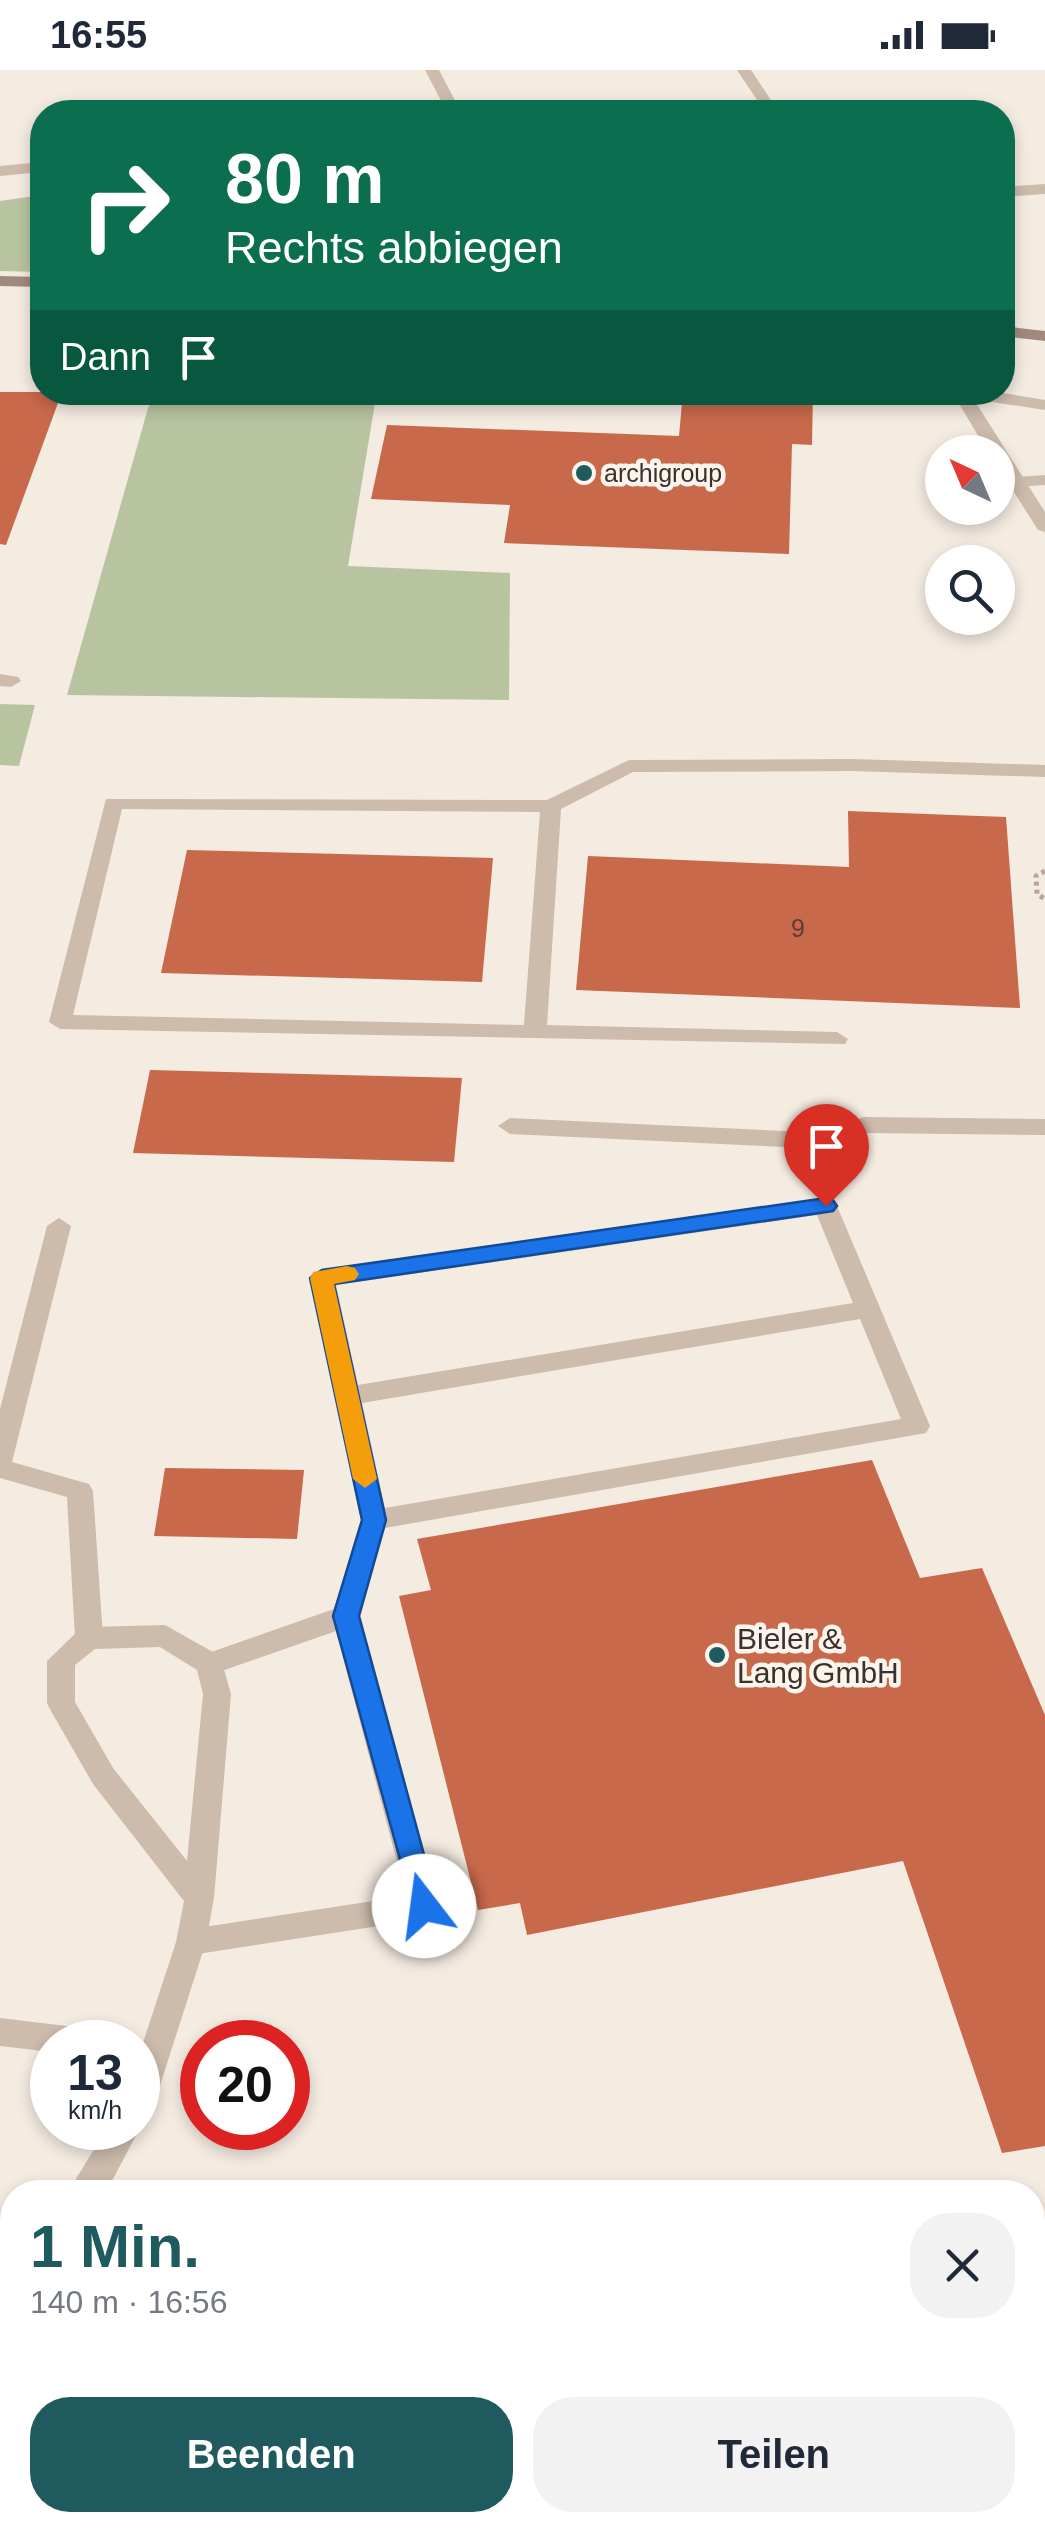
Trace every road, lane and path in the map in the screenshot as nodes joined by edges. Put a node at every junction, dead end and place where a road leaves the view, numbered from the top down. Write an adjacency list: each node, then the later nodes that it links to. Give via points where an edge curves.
1 (432, 70): 3 (street)
2 (744, 70): 4 (street)
3 (448, 100)
4 (764, 100)
5 (30, 168): 6 (street)
6 (0, 172)
7 (1045, 189): 8 (street)
8 (1015, 191)
9 (0, 281): 10 (street)
10 (30, 282)
11 (1015, 332): 12 (street)
12 (1045, 336)
13 (1015, 400): 15 (street)
14 (966, 405): 16 (street)
15 (1045, 405)
16 (985, 435)
17 (1045, 480): 18 (street)
18 (1016, 482): 19 (street)
19 (1045, 526)
20 (1045, 771): 21 (street, via 629,766)
21 (551, 806): 24 (street); 24 (street, via 113,803 60,1022)
22 (1045, 871): 23 (path, via 1036,876 1037,894)
23 (1045, 899)
24 (535, 1032): 25 (street)
25 (836, 1039)
26 (510, 1126): 27 (street, via 804,1140 866,1125)
27 (1045, 1127)
28 (59, 1226): 31 (street)
29 (868, 1308): 30 (street); 30 (street, via 826,1206 322,1278); 33 (street, via 916,1426)
30 (348, 1396): 33 (street)
31 (0, 1460)
32 (0, 1468): 35 (street, via 80,1491)
33 (374, 1520): 34 (street)
34 (346, 1616): 36 (street); 38 (street, via 424,1906)
35 (89, 1638): 36 (street, via 165,1636); 37 (street, via 61,1661 61,1703 104,1776)
36 (210, 1664): 37 (street, via 217,1694)
37 (199, 1898): 38 (street)
38 (190, 1942): 39 (street)
39 (159, 2020)
40 (0, 2032): 41 (street)
41 (30, 2036)
42 (114, 2150): 43 (street)
43 (100, 2180)

